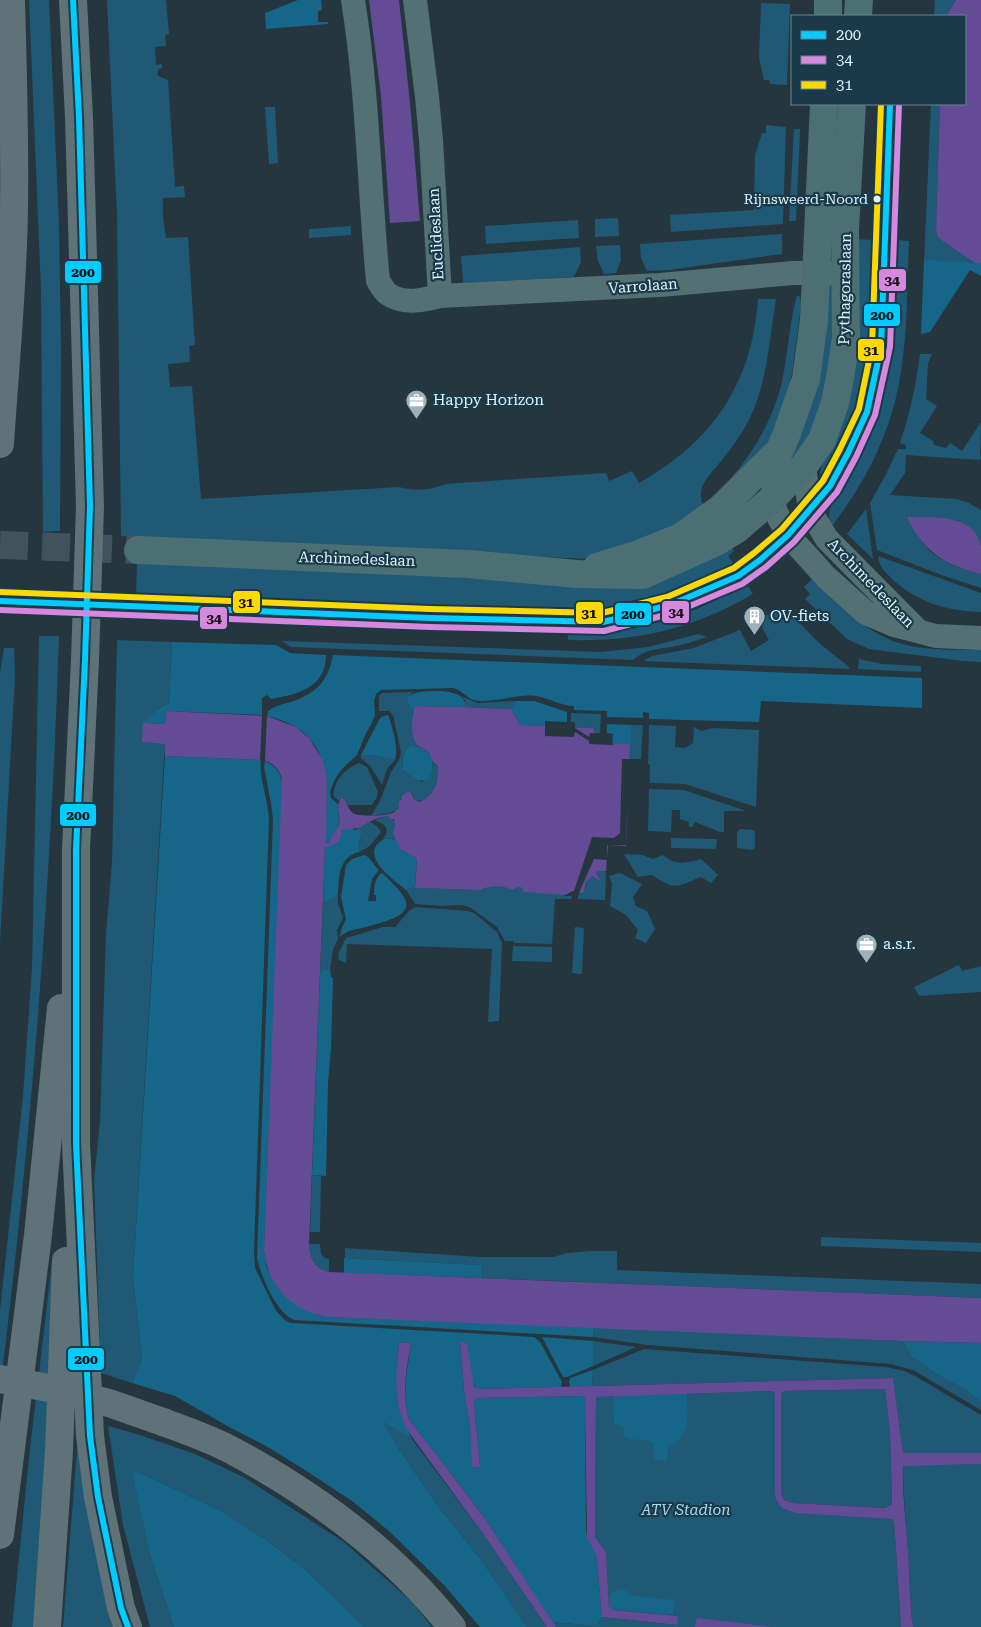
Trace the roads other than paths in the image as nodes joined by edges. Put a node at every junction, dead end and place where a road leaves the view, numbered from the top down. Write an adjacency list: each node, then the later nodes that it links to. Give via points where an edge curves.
1 (11, 0): 14 (highway, via 14,210)
2 (73, 0): 22 (highway, via 90,506)
3 (353, 0): 13 (street, Euclideslaan, via 378,281 388,294 402,300)
4 (415, 0): 13 (street, Euclideslaan, via 431,140)
5 (828, 0): 7 (main road)
6 (859, 0): 8 (main road)
7 (828, 15)
8 (858, 15)
9 (824, 105): 11 (main road, Pythagoraslaan)
10 (852, 105): 12 (main road, Pythagoraslaan)
11 (817, 272): 12 (street, Varrolaan); 13 (street, Varrolaan, via 660,285); 15 (main road, Pythagoraslaan, via 806,379)
12 (845, 273): 16 (main road, Pythagoraslaan, via 846,338 842,372 822,440)
13 (440, 296)
14 (0, 444)
15 (780, 450): 17 (street); 19 (main road, Archimedeslaan, via 721,508 681,537)
16 (804, 466): 17 (main road, Archimedeslaan); 20 (street, Archimedeslaan, via 810,511 827,539)
17 (772, 499): 19 (main road, Archimedeslaan, via 716,542 643,575); 20 (street, Archimedeslaan, via 788,535 826,577 866,613 894,625)
18 (138, 550): 19 (main road, Archimedeslaan, via 468,564)
19 (577, 574)
20 (917, 630): 21 (street, Archimedeslaan, via 936,636)
21 (981, 638)
22 (76, 850): 23 (highway); 25 (highway, via 38,1235)
23 (76, 1143): 26 (highway, via 64,1287 59,1451); 27 (highway, via 90,1436 100,1506)
24 (0, 1379): 28 (highway, bridge, via 109,1403 191,1432 232,1451 281,1479 370,1544 418,1589)
25 (0, 1535)
26 (48, 1627)
27 (128, 1627)
28 (452, 1627)

